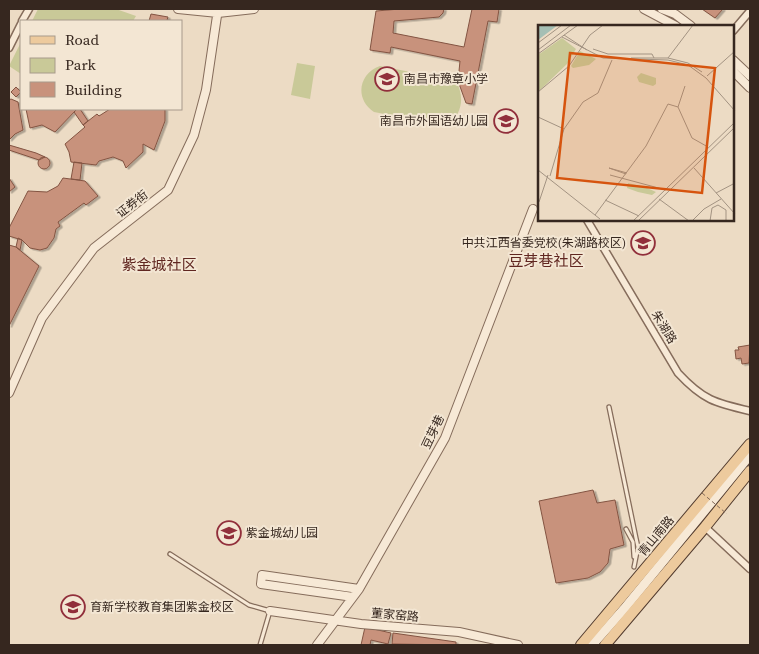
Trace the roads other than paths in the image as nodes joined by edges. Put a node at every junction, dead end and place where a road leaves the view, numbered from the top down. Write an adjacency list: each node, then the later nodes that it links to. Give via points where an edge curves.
1 (178, 9): 5 (street)
2 (254, 9): 5 (street)
3 (644, 9): 7 (street)
4 (662, 9): 8 (street)
5 (218, 11): 18 (street, 证券街, via 206,90 194,135 168,190 94,248 42,318)
6 (750, 11): 10 (street)
7 (674, 25)
8 (690, 25)
9 (20, 26): 11 (street)
10 (734, 30)
11 (9, 48)
12 (734, 61): 14 (street)
13 (734, 72): 15 (street)
14 (750, 76)
15 (750, 88)
16 (536, 209): 31 (street, 豆芽巷, via 445,438)
17 (589, 221): 20 (street, 朱湖路, via 678,373 693,390 718,404)
18 (9, 393)
19 (609, 407): 28 (lane, via 638,547)
20 (750, 410)
21 (750, 444): 30 (main road, 青山南路)
22 (750, 455): 39 (main road)
23 (750, 464): 40 (main road)
24 (750, 471): 25 (main road)
25 (705, 527): 29 (street); 41 (main road)
26 (626, 529): 28 (lane, via 633,542)
27 (170, 554): 33 (lane, 董家窑路, via 249,605)
28 (634, 567): 30 (lane)
29 (750, 569)
30 (634, 582): 38 (main road, 青山南路)
31 (359, 589): 32 (street, 豆芽巷); 32 (street, via 262,575 261,584)
32 (353, 597): 34 (street, 豆芽巷)
33 (270, 611): 34 (street, 董家窑路); 35 (lane)
34 (336, 620): 36 (street, 豆芽巷); 37 (street, 董家窑路, via 459,632)
35 (260, 645)
36 (317, 645)
37 (518, 645)
38 (581, 645)
39 (592, 645)
40 (597, 645)
41 (605, 645)

